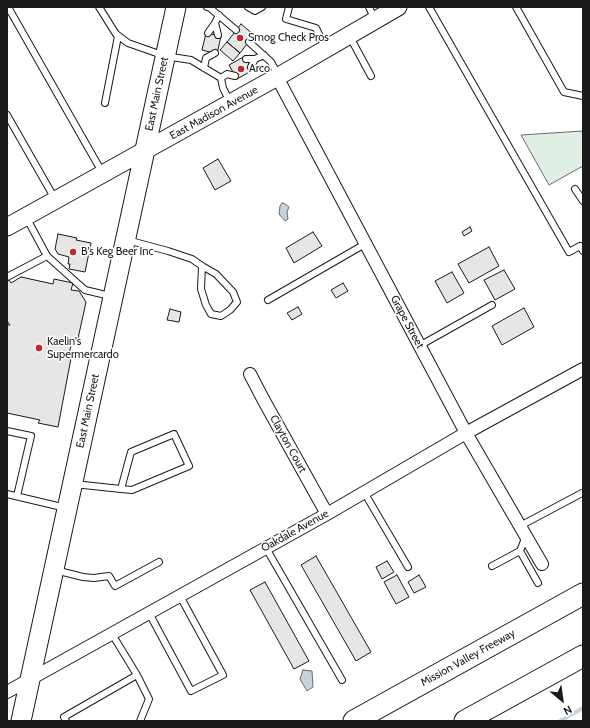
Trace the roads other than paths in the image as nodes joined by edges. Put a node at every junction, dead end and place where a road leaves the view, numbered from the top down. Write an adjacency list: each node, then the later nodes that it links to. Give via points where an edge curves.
1 (8, 7): 41 (lane)
2 (100, 7): 17 (lane)
3 (176, 7): 24 (main road, East Main Street)
4 (207, 7): 12 (lane)
5 (248, 7): 6 (lane, via 255,11)
6 (262, 7)
7 (289, 7): 20 (lane, via 286,19 316,28)
8 (398, 7): 11 (street, East Madison Avenue)
9 (429, 7): 49 (lane, via 569,252 580,246)
10 (516, 7): 36 (lane, via 564,92)
11 (372, 14): 16 (street, East Madison Avenue)
12 (219, 15): 13 (lane); 14 (lane)
13 (215, 23): 15 (lane); 18 (lane)
14 (236, 30)
15 (208, 33)
16 (349, 35): 20 (street, East Madison Avenue); 33 (lane)
17 (118, 36): 24 (lane, via 128,43); 37 (lane)
18 (218, 36)
19 (250, 42): 23 (lane)
20 (326, 49): 34 (street, East Madison Avenue)
21 (204, 51): 25 (lane)
22 (214, 53): 25 (lane)
23 (264, 55): 27 (lane); 34 (lane, via 271,62)
24 (165, 56): 30 (lane, via 191,60); 40 (main road, East Main Street)
25 (206, 58): 30 (lane)
26 (246, 59): 27 (lane)
27 (255, 59): 29 (lane)
28 (230, 67): 31 (lane)
29 (251, 67)
30 (204, 68): 35 (lane)
31 (226, 74): 32 (lane); 35 (lane)
32 (235, 76)
33 (371, 76)
34 (278, 77): 38 (street, East Madison Avenue); 48 (street, Grape Street)
35 (221, 78): 38 (lane)
36 (583, 96)
37 (105, 103)
38 (231, 103): 40 (street, East Madison Avenue)
39 (7, 115): 43 (lane)
40 (145, 151): 41 (street, East Madison Avenue); 47 (main road, East Main Street)
41 (103, 174): 43 (street, East Madison Avenue)
42 (575, 188): 44 (lane)
43 (56, 200): 45 (street, East Madison Avenue)
44 (583, 201)
45 (26, 217): 46 (street, East Madison Avenue); 50 (lane)
46 (7, 227)
47 (126, 239): 51 (lane, via 192,259); 53 (main road, East Main Street)
48 (365, 244): 54 (lane); 56 (street, Grape Street)
49 (583, 252)
50 (47, 256): 52 (lane); 53 (lane, via 85,290)
51 (202, 266): 51 (lane, via 216,274 233,292 236,302 221,316 211,314 206,305 201,289)
52 (7, 277)
53 (113, 297): 61 (main road, East Main Street)
54 (268, 300)
55 (492, 305): 56 (lane)
56 (419, 346): 60 (street, Grape Street)
57 (583, 369): 60 (street, Oakdale Avenue)
58 (250, 374): 68 (street, Clayton Court)
59 (7, 431): 66 (lane, via 31,436)
60 (466, 433): 63 (street, Oakdale Avenue); 69 (street, Grape Street)
61 (72, 484): 62 (lane); 67 (main road, East Main Street)
62 (121, 489): 62 (lane, via 132,490 189,466 174,434 131,452)
63 (364, 492): 68 (street, Oakdale Avenue); 75 (lane)
64 (582, 493): 69 (lane)
65 (7, 494): 66 (lane)
66 (17, 496): 67 (lane)
67 (67, 508): 76 (main road, East Main Street)
68 (327, 514): 70 (street, Oakdale Avenue)
69 (523, 531): 71 (lane); 73 (street, Grape Street)
70 (266, 548): 79 (street, Oakdale Avenue); 85 (lane)
71 (520, 551): 74 (lane); 77 (lane)
72 (159, 562): 76 (lane, via 115,586 108,576 83,577)
73 (542, 564)
74 (492, 566)
75 (408, 567)
76 (54, 570): 84 (main road, East Main Street)
77 (538, 583)
78 (583, 594): 90 (highway, Mission Valley Freeway)
79 (180, 596): 80 (street, Oakdale Avenue); 80 (lane, via 223,675 191,691)
80 (149, 613): 81 (street, Oakdale Avenue)
81 (112, 634): 83 (lane); 84 (street, Oakdale Avenue)
82 (583, 656): 91 (highway)
83 (136, 675): 88 (lane, via 64,717); 89 (lane, via 148,699)
84 (30, 680): 86 (street, Oakdale Avenue); 87 (main road, East Main Street)
85 (342, 680)
86 (7, 692)
87 (21, 721)
88 (66, 721)
89 (140, 721)
90 (354, 721)
91 (465, 721)

